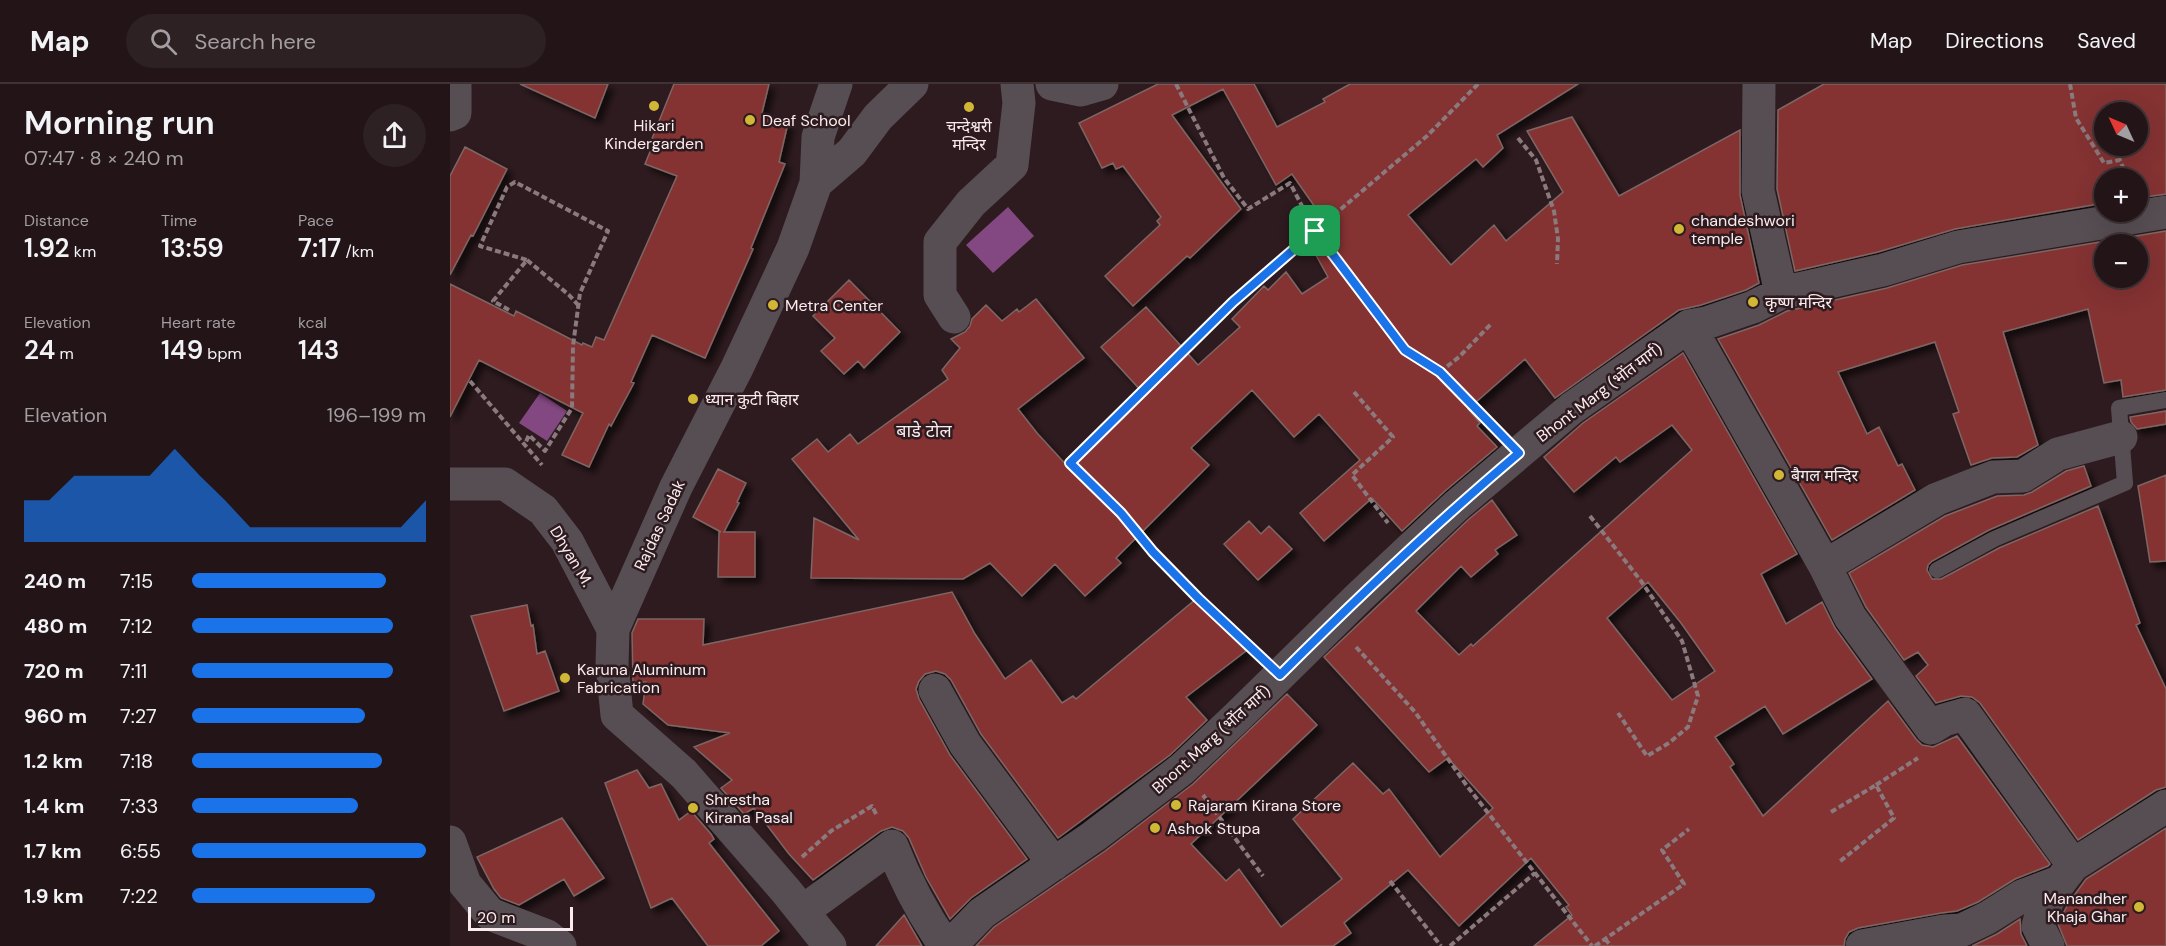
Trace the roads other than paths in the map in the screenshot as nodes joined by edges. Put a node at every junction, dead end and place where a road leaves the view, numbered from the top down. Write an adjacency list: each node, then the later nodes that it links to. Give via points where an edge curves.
1 (455, 84): 8 (street, via 455,113)
2 (836, 84): 9 (street, via 818,137)
3 (912, 84): 9 (street, Rajdas Sadak, via 878,117 852,152)
4 (1017, 84): 12 (street, via 1012,165 971,203 940,243 940,295)
5 (1052, 84): 6 (street, via 1081,90)
6 (1102, 84)
7 (1759, 84): 11 (street, via 1758,191)
8 (450, 115)
9 (816, 183): 19 (street, Rajdas Sadak, via 793,248 676,487)
10 (2166, 212): 11 (street, Bhont Marg (भाेंत मार्ग), via 1958,247 1883,270)
11 (1781, 293): 13 (street, Bhont Marg (भाेंत मार्ग), via 1753,307)
12 (954, 317)
13 (1689, 326): 17 (street); 23 (street, Bhont Marg (भाेंत मार्ग), via 1572,408 1457,505 1182,769)
14 (2166, 400): 15 (lane, via 2119,408)
15 (2121, 437): 17 (street, via 2058,454 2023,476 1993,477 1937,499); 18 (lane, via 2125,483 1994,539)
16 (450, 484): 19 (street, Dhyan M., via 505,484 543,510 567,541)
17 (1826, 566): 24 (street, via 1850,617 1931,728 1965,714)
18 (1937, 570)
19 (613, 629): 25 (street, Rajdas Sadak, via 617,715 684,774)
20 (935, 690): 23 (street, via 965,744)
21 (2166, 806): 24 (street)
22 (450, 842): 26 (street, via 465,884 490,914 548,936)
23 (1054, 864): 29 (street, Bhont Marg (भाेंत मार्ग), via 982,913)
24 (2066, 874): 30 (street, via 1962,930); 31 (street, via 2043,908 2038,926)
25 (802, 911): 27 (street, Rajdas Sadak); 28 (street, via 892,846 907,883)
26 (560, 946)
27 (830, 946)
28 (945, 946)
29 (950, 946)
30 (1862, 946)
31 (2048, 946)

